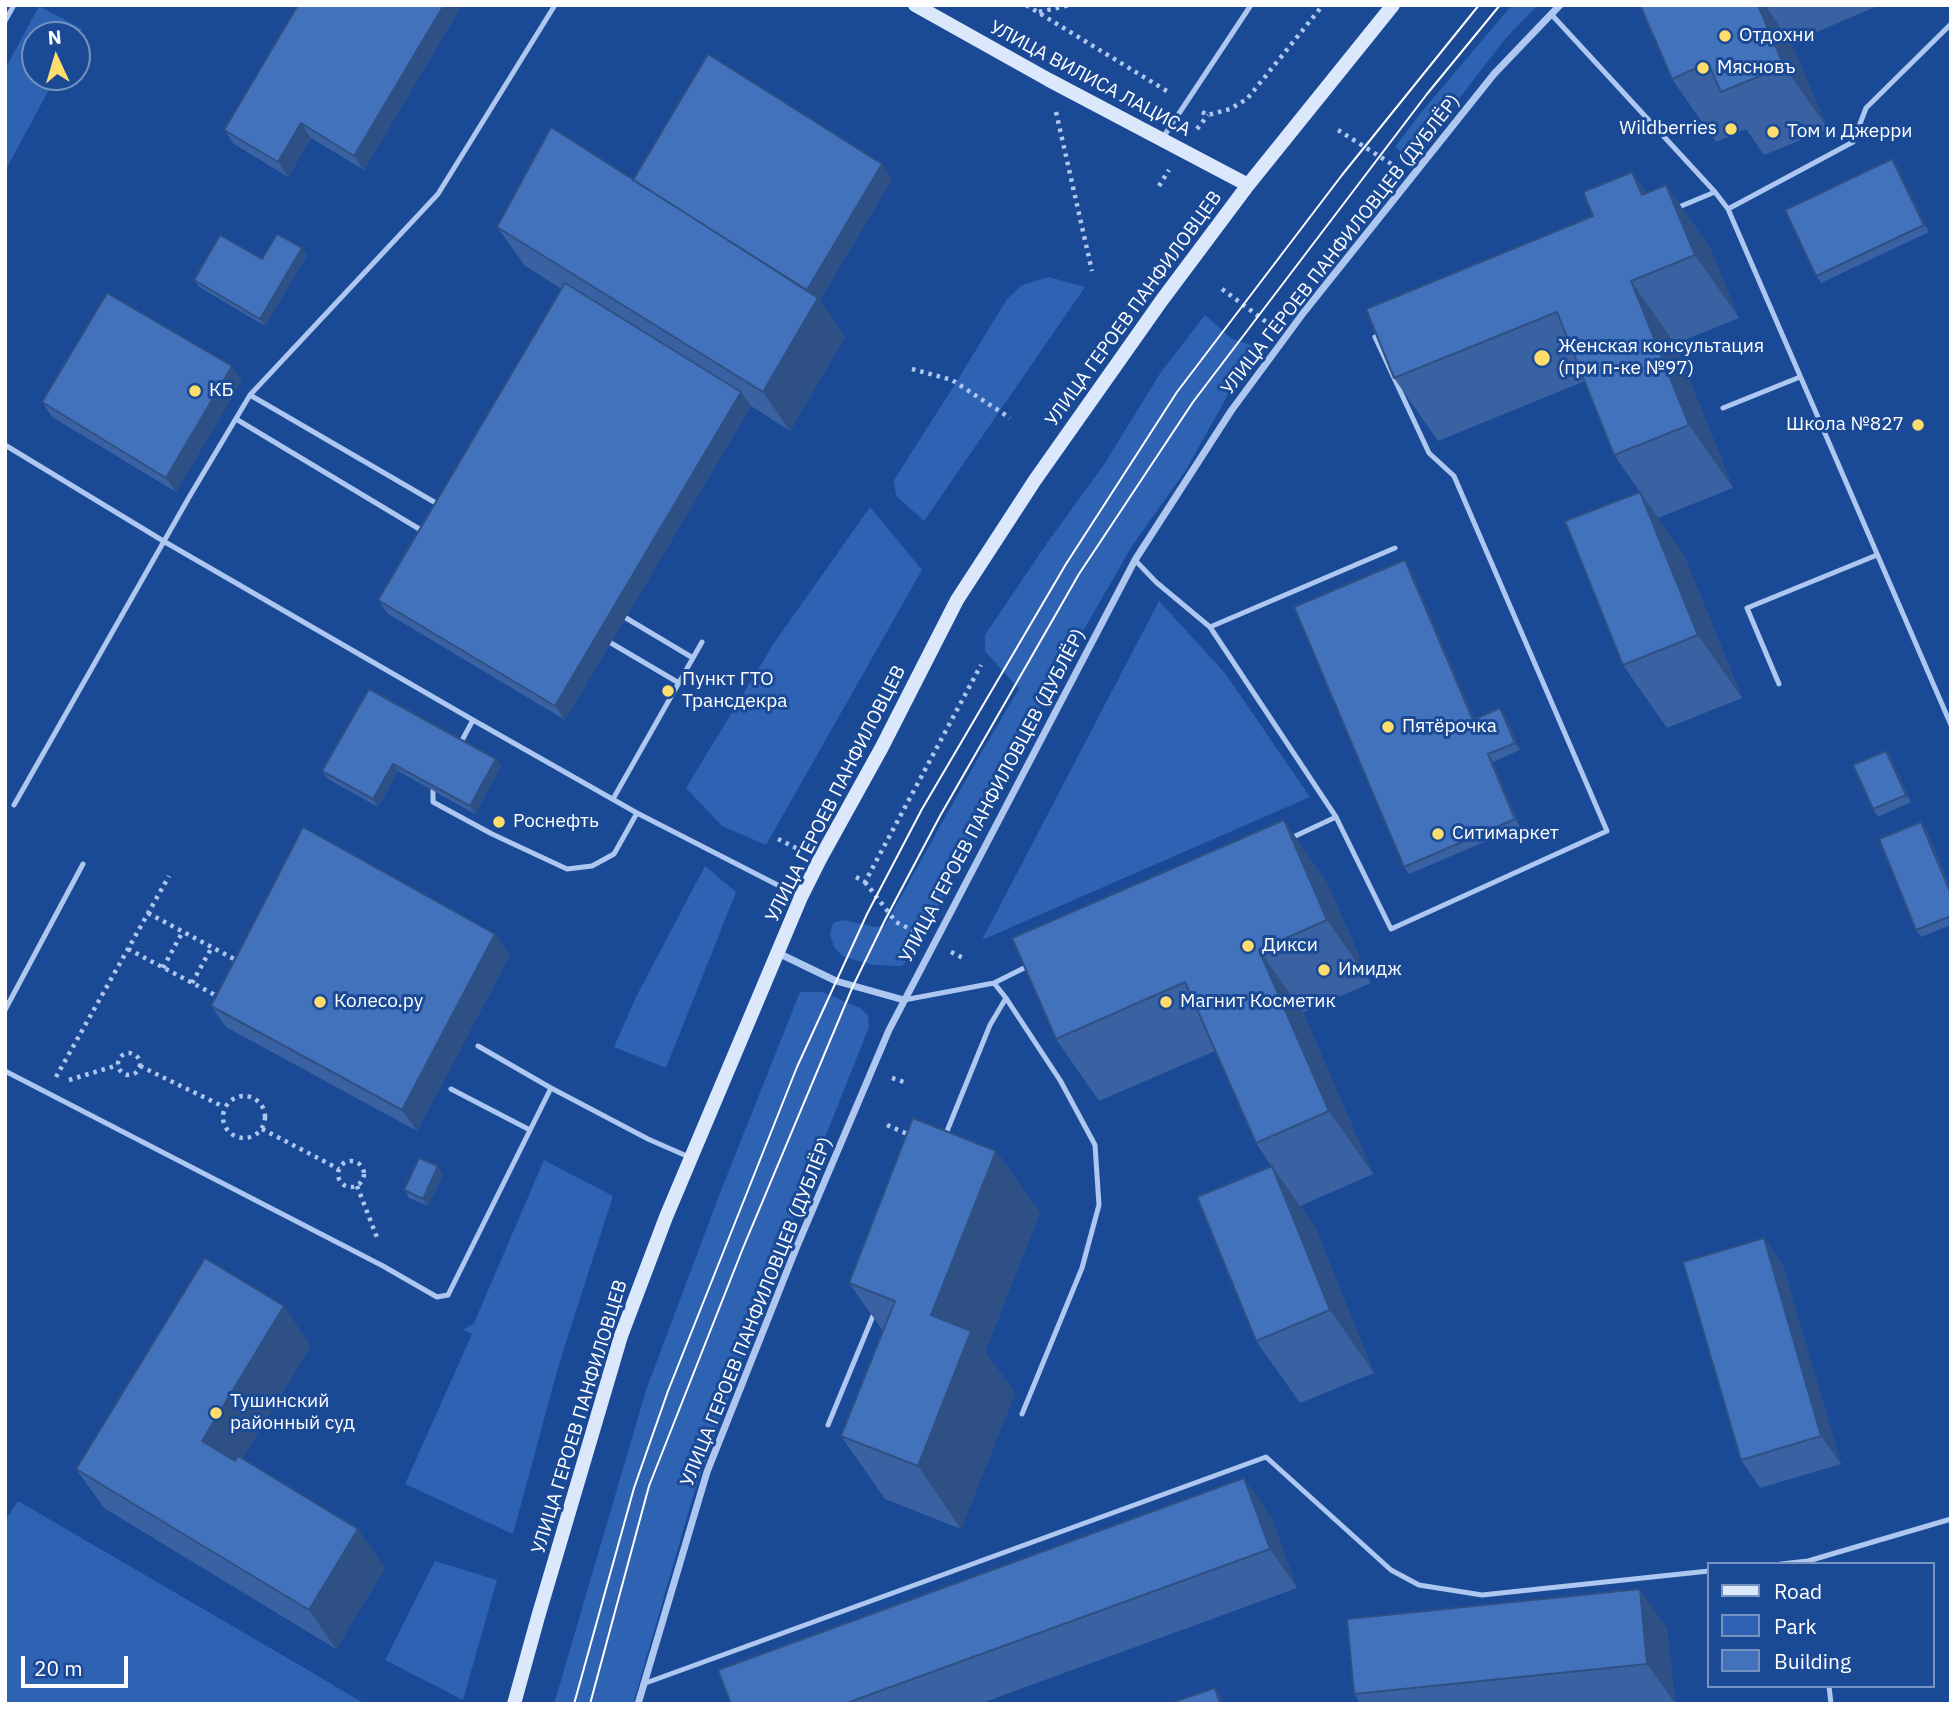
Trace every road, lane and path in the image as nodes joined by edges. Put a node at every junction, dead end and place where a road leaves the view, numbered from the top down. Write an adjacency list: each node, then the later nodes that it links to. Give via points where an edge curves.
1 (14, 5): 12 (lane)
2 (555, 5): 29 (lane, via 438,194)
3 (915, 5): 14 (main road, УЛИЦА ВИЛИСА ЛАЦИСА)
4 (1026, 5): 10 (path)
5 (1070, 5): 10 (path)
6 (1251, 5): 15 (lane)
7 (1323, 5): 15 (path, via 1247,99 1230,110 1208,115)
8 (1393, 5): 19 (main road, УЛИЦА ГЕРОЕВ ПАНФИЛОВЦЕВ)
9 (1560, 5): 11 (street, УЛИЦА ГЕРОЕВ ПАНФИЛОВЦЕВ (ДУБЛЁР))
10 (1038, 12): 15 (path)
11 (1551, 14): 20 (lane); 39 (street, УЛИЦА ГЕРОЕВ ПАНФИЛОВЦЕВ (ДУБЛЁР), via 1494,74 1304,312 1231,411)
12 (5, 21)
13 (1951, 24): 21 (lane, via 1867,108 1853,142)
14 (1049, 80): 17 (main road, УЛИЦА ВИЛИСА ЛАЦИСА); 23 (path)
15 (1185, 102): 17 (lane)
16 (1338, 130): 18 (path)
17 (1162, 139): 19 (main road, УЛИЦА ВИЛИСА ЛАЦИСА)
18 (1400, 169)
19 (1248, 185): 63 (main road, УЛИЦА ГЕРОЕВ ПАНФИЛОВЦЕВ, via 1035,480 957,600)
20 (1715, 192): 21 (lane); 22 (lane)
21 (1728, 209): 28 (lane)
22 (1665, 213)
23 (1092, 271)
24 (1222, 289): 25 (path)
25 (1270, 325)
26 (1388, 332): 55 (lane, via 1376,337 1429,453 1454,476 1607,831 1391,929)
27 (912, 369): 31 (path, via 953,380)
28 (1800, 377): 30 (lane); 38 (lane)
29 (250, 395): 32 (lane); 34 (lane)
30 (1723, 408)
31 (1010, 418)
32 (236, 419): 35 (lane); 36 (lane)
33 (5, 445): 36 (lane)
34 (449, 511)
35 (433, 537)
36 (165, 542): 48 (lane); 53 (lane)
37 (1395, 548): 41 (lane)
38 (1877, 555): 47 (lane, via 1747,608); 49 (lane)
39 (1135, 560): 41 (lane); 79 (street, УЛИЦА ГЕРОЕВ ПАНФИЛОВЦЕВ (ДУБЛЁР))
40 (626, 618): 44 (lane)
41 (1210, 627): 55 (lane)
42 (702, 642): 44 (lane)
43 (611, 643): 46 (lane)
44 (693, 659): 46 (lane)
45 (981, 665): 62 (path)
46 (679, 683): 52 (lane)
47 (1779, 684)
48 (473, 720): 50 (lane); 52 (lane)
49 (1951, 724)
50 (460, 744)
51 (433, 790): 54 (lane, via 433,802 567,869 592,866 614,854)
52 (613, 799): 54 (lane)
53 (14, 805)
54 (637, 813): 63 (lane)
55 (1336, 817): 57 (lane)
56 (778, 839): 58 (path)
57 (1287, 840)
58 (799, 849)
59 (83, 864): 80 (lane)
60 (169, 876): 64 (path)
61 (856, 877): 62 (path)
62 (865, 882): 66 (path, via 896,922)
63 (801, 897): 70 (main road, УЛИЦА ГЕРОЕВ ПАНФИЛОВЦЕВ)
64 (148, 912): 65 (path); 68 (path)
65 (183, 931): 67 (path); 73 (path)
66 (925, 937)
67 (212, 947): 74 (path, via 236,960); 75 (path)
68 (128, 949): 73 (path); 82 (path, via 51,1085)
69 (951, 951): 71 (path)
70 (778, 953): 79 (street, via 836,981); 94 (main road, УЛИЦА ГЕРОЕВ ПАНФИЛОВЦЕВ)
71 (963, 958)
72 (1042, 959): 76 (lane)
73 (163, 968): 75 (path)
74 (230, 972)
75 (192, 983): 77 (path, via 217,996)
76 (994, 983): 78 (lane); 79 (lane)
77 (223, 984)
78 (1006, 999): 93 (lane, via 990,1025); 99 (lane, via 1096,1145 1099,1205 1082,1268)
79 (904, 1000): 104 (street, УЛИЦА ГЕРОЕВ ПАНФИЛОВЦЕВ (ДУБЛЁР), via 795,1251 707,1472)
80 (5, 1010)
81 (478, 1046): 87 (lane)
82 (118, 1065): 83 (path, via 131,1075); 83 (path, via 124,1054 133,1053)
83 (140, 1066): 89 (path)
84 (5, 1070): 97 (lane)
85 (888, 1077): 86 (path)
86 (904, 1082)
87 (551, 1088): 92 (lane); 94 (lane)
88 (451, 1089): 92 (lane)
89 (224, 1108): 91 (path, via 223,1124 231,1135 249,1138); 91 (path, via 238,1097 256,1099 265,1115)
90 (887, 1125): 93 (path)
91 (262, 1129): 95 (path)
92 (530, 1130): 97 (lane, via 448,1295 437,1297)
93 (941, 1148)
94 (692, 1159): 105 (main road, УЛИЦА ГЕРОЕВ ПАНФИЛОВЦЕВ, via 621,1336)
95 (339, 1169): 96 (path, via 343,1184); 96 (path, via 350,1161 361,1166 364,1173)
96 (357, 1186): 97 (path, via 378,1238)
97 (383, 1266)
98 (879, 1299): 100 (lane)
99 (1022, 1414)
100 (828, 1426)
101 (1951, 1519): 102 (lane)
102 (1809, 1562)
103 (1708, 1571): 104 (lane, via 1482,1595 1419,1585 1391,1570 1266,1457)
104 (643, 1684): 106 (street, УЛИЦА ГЕРОЕВ ПАНФИЛОВЦЕВ (ДУБЛЁР))
105 (514, 1704)
106 (638, 1704)

